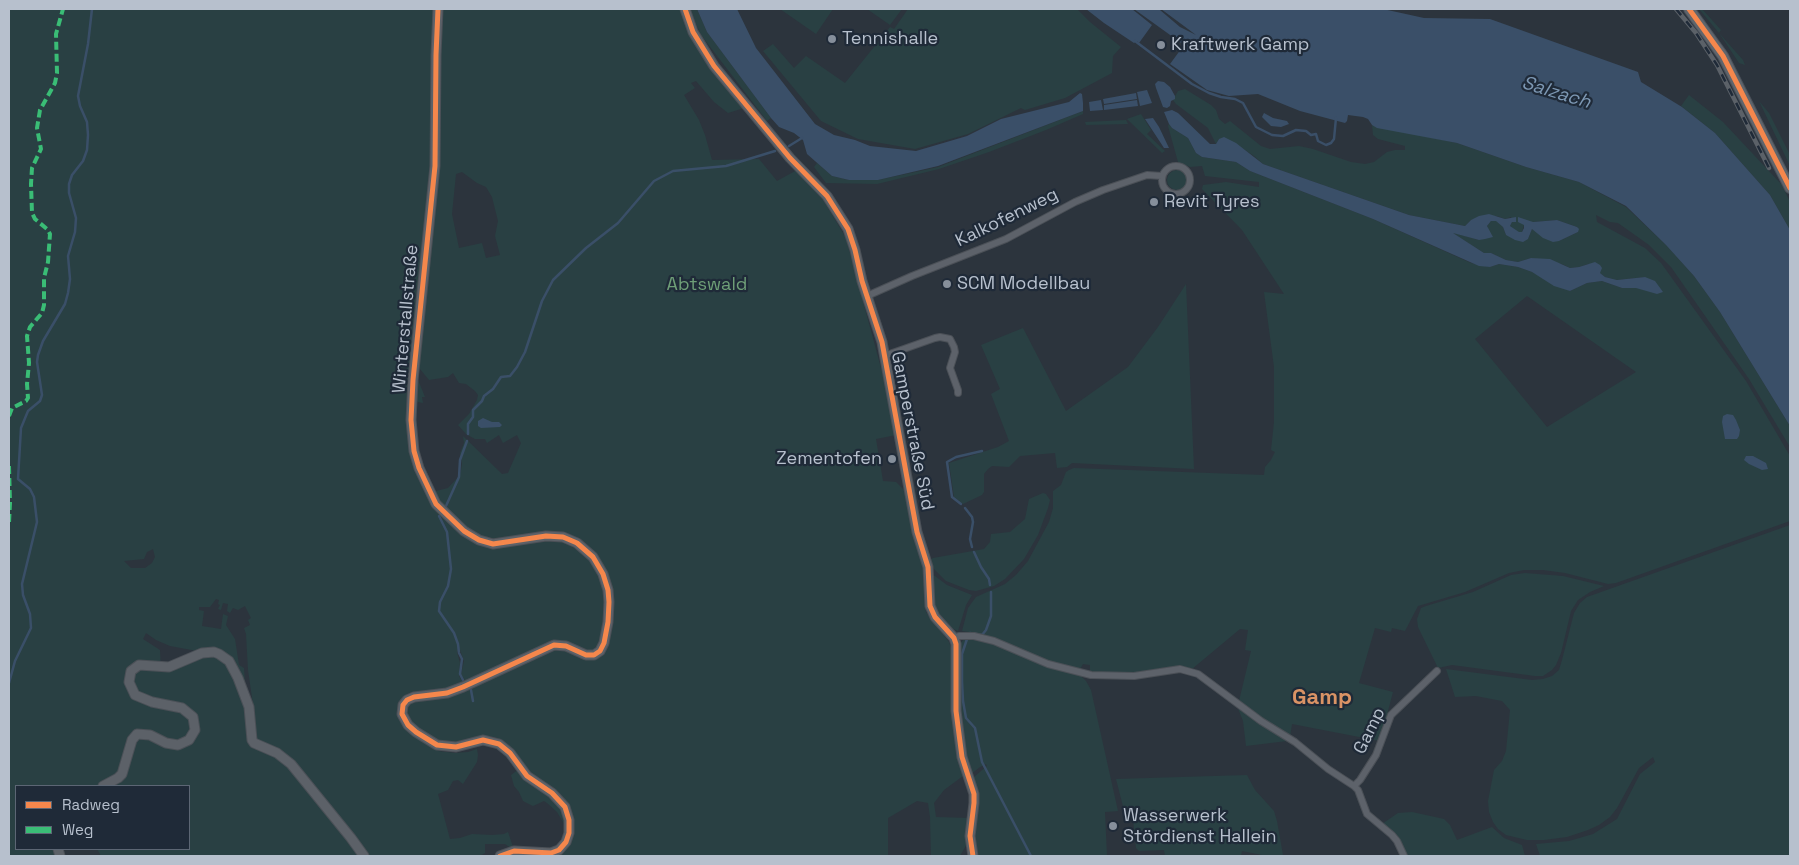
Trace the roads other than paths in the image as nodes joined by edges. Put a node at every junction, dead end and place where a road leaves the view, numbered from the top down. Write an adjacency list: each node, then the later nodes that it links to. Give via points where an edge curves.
1 (438, 9): 14 (street, Winterstallstraße, via 436,158 413,380 411,420 414,452 436,504 464,531 493,544 546,536 577,542 593,557 603,574 609,602 604,642 594,655 554,645 463,687 414,697 403,705 402,714 408,725 437,745 456,747 483,740 499,744 527,776 552,793 565,807 569,833 559,850 548,853 514,851)
2 (686, 9): 6 (street, Gamperstraße Süd, via 693,32 714,66 839,213 848,229)
3 (1689, 9): 5 (main road, via 1723,56)
4 (1162, 176): 4 (street, Kalkofenweg, via 1163,186 1175,194 1185,191 1190,182 1189,172 1181,166 1168,168); 6 (street, Kalkofenweg, via 1147,175 1103,190 1006,239)
5 (1790, 188)
6 (867, 296): 7 (street, Gamperstraße Süd)
7 (884, 356): 8 (street, via 935,338 950,340 955,352 950,368); 9 (street, Gamperstraße Süd, via 915,523 928,567 930,606)
8 (958, 393)
9 (954, 638): 12 (street, via 974,636 994,641 1048,664 1091,675 1134,676 1172,669 1192,671); 15 (street, via 956,711 962,757 974,794 970,836)
10 (1437, 670): 12 (street, Gamp, via 1391,715 1376,755)
11 (105, 785): 13 (street, via 122,774 132,740 138,734 178,746 189,740 195,730 193,718 182,708 136,695 128,682 131,671 139,665 169,667 202,653 214,652 229,662 238,678 250,707 254,743 277,753 291,764)
12 (1354, 786): 16 (street, via 1367,814 1397,841)
13 (364, 856)
14 (500, 856)
15 (973, 856)
16 (1404, 856)

